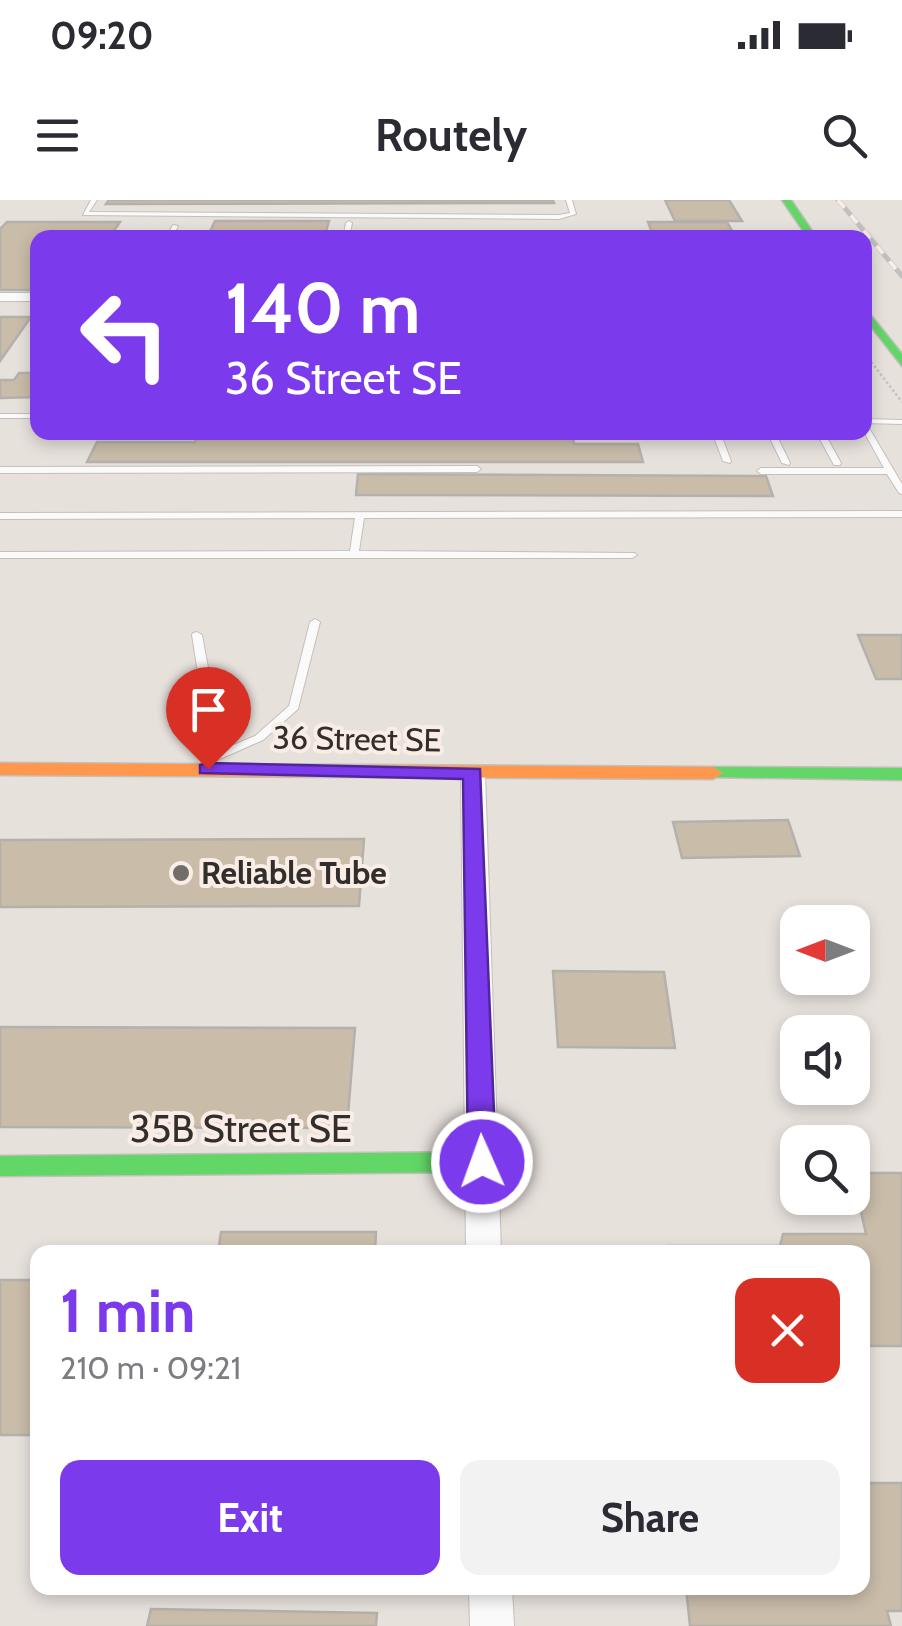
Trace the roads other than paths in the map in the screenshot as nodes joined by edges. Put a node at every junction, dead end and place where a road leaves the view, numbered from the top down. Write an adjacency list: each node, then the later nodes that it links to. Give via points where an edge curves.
1 (94, 200): 2 (lane, via 85,214 559,217 572,214)
2 (569, 200)
3 (786, 200): 8 (street)
4 (348, 222): 7 (lane)
5 (175, 226): 6 (lane)
6 (173, 230)
7 (347, 230)
8 (807, 230)
9 (0, 297): 10 (street)
10 (30, 297)
11 (872, 321): 12 (street)
12 (902, 362)
13 (0, 416): 14 (lane)
14 (30, 416)
15 (902, 422): 16 (lane)
16 (872, 424)
17 (872, 438): 27 (lane)
18 (719, 440): 21 (lane)
19 (774, 440): 22 (lane)
20 (824, 440): 23 (lane)
21 (727, 461)
22 (786, 463)
23 (837, 463)
24 (477, 469): 25 (lane)
25 (0, 470)
26 (761, 470): 27 (lane)
27 (890, 471): 28 (lane)
28 (902, 491)
29 (902, 514): 31 (lane)
30 (0, 516): 31 (lane)
31 (360, 516): 32 (lane)
32 (354, 554): 33 (lane); 34 (lane)
33 (0, 555)
34 (632, 556)
35 (315, 622): 37 (lane, via 294,707 259,738)
36 (197, 635): 37 (lane, via 210,712)
37 (208, 765): 38 (street, 36 Street SE); 39 (street, 36 Street SE)
38 (0, 770)
39 (473, 773): 40 (street, 36 Street SE); 41 (street, 36 Street SE); 42 (street)
40 (902, 774)
41 (30, 792)
42 (482, 1162): 43 (street, 35B Street SE); 44 (street)
43 (0, 1166)
44 (484, 1245)
45 (491, 1595): 46 (street)
46 (492, 1626)

